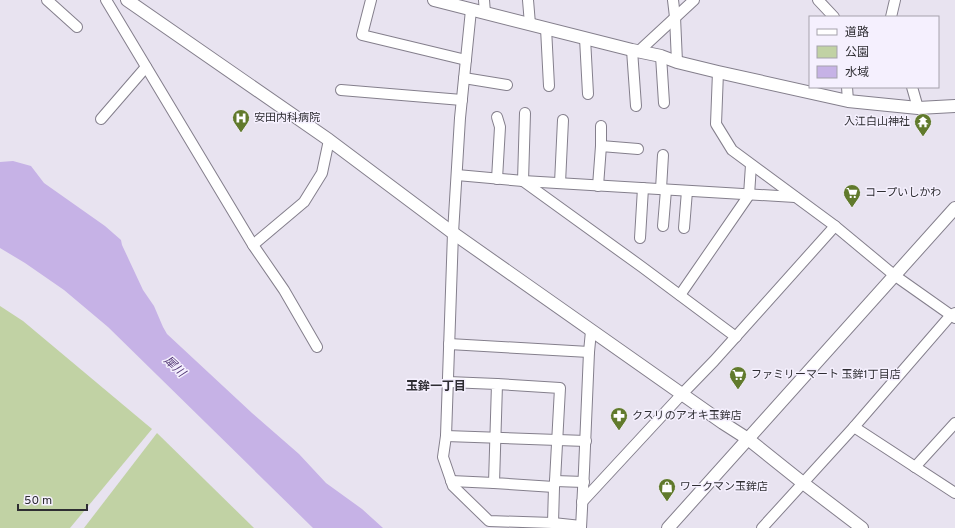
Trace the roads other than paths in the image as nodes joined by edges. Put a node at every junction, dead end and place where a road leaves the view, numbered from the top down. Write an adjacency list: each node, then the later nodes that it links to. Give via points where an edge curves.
1 (47, 0): 18 (street)
2 (106, 0): 25 (street)
3 (127, 0): 45 (street)
4 (371, 0): 23 (street, via 362,35)
5 (434, 0): 12 (street)
6 (484, 0): 13 (street)
7 (528, 0): 17 (street)
8 (673, 0): 16 (street)
9 (694, 0): 16 (street)
10 (818, 0): 14 (street)
11 (895, 0): 15 (street)
12 (471, 10): 13 (street); 23 (street)
13 (485, 13): 17 (street)
14 (833, 16)
15 (891, 16)
16 (675, 17): 21 (street); 24 (street)
17 (530, 24): 19 (street)
18 (77, 27)
19 (546, 28): 20 (street); 29 (street)
20 (585, 38): 21 (street); 33 (street)
21 (636, 50): 22 (street); 37 (street)
22 (661, 56): 24 (street); 36 (street)
23 (466, 60): 27 (street)
24 (677, 62): 26 (street)
25 (146, 67): 42 (street); 66 (street)
26 (718, 72): 35 (street); 49 (street, via 716,124 732,150)
27 (464, 78): 28 (street); 34 (street)
28 (507, 85)
29 (549, 86)
30 (847, 88): 35 (street)
31 (912, 88): 39 (street)
32 (341, 90): 34 (street)
33 (588, 94)
34 (462, 100): 50 (street)
35 (848, 101): 39 (street)
36 (664, 103)
37 (636, 106)
38 (955, 106): 39 (street)
39 (918, 108)
40 (525, 113): 52 (street)
41 (497, 117): 51 (street, via 500,127)
42 (101, 119)
43 (562, 120): 53 (street)
44 (601, 126): 46 (street)
45 (329, 140): 64 (street); 66 (street, via 322,173 304,202)
46 (601, 146): 47 (street); 54 (street)
47 (638, 149)
48 (663, 155): 56 (street)
49 (751, 165): 58 (street); 59 (street)
50 (457, 175): 51 (street); 64 (street)
51 (497, 179): 52 (street)
52 (523, 181): 53 (street); 68 (street)
53 (560, 183): 54 (street)
54 (598, 186): 55 (street)
55 (643, 188): 56 (street); 65 (street)
56 (663, 189): 57 (street); 61 (street)
57 (688, 191): 58 (street); 63 (street)
58 (750, 195): 59 (street); 68 (street)
59 (795, 197): 62 (street)
60 (955, 208): 67 (street)
61 (662, 226)
62 (835, 226): 67 (street); 71 (street)
63 (684, 228)
64 (453, 233): 70 (street); 72 (street)
65 (640, 238)
66 (253, 245): 73 (street, via 284,290)
67 (894, 275): 69 (street); 82 (street)
68 (680, 295): 71 (street)
69 (954, 315): 79 (street)
70 (591, 331): 74 (street); 77 (street)
71 (736, 337): 77 (street)
72 (449, 344): 74 (street); 75 (street)
73 (317, 347)
74 (589, 352): 84 (street)
75 (448, 382): 76 (street); 80 (street)
76 (498, 384): 81 (street); 83 (street, via 560,388)
77 (682, 394): 82 (street); 92 (street)
78 (955, 423): 85 (street)
79 (854, 427): 85 (street); 89 (street)
80 (446, 436): 81 (street); 86 (street, via 443,457)
81 (496, 437): 83 (street); 88 (street)
82 (748, 439): 89 (street); 95 (street)
83 (557, 440): 84 (street); 90 (street)
84 (586, 441): 87 (street)
85 (915, 467): 91 (street)
86 (451, 481): 88 (street); 93 (street, via 489,521)
87 (584, 482): 90 (street); 92 (street)
88 (494, 483): 90 (street)
89 (803, 483): 96 (street); 97 (street)
90 (555, 484): 93 (street)
91 (955, 493)
92 (582, 502): 94 (street)
93 (553, 523): 94 (street)
94 (580, 527)
95 (668, 528)
96 (762, 528)
97 (862, 528)

